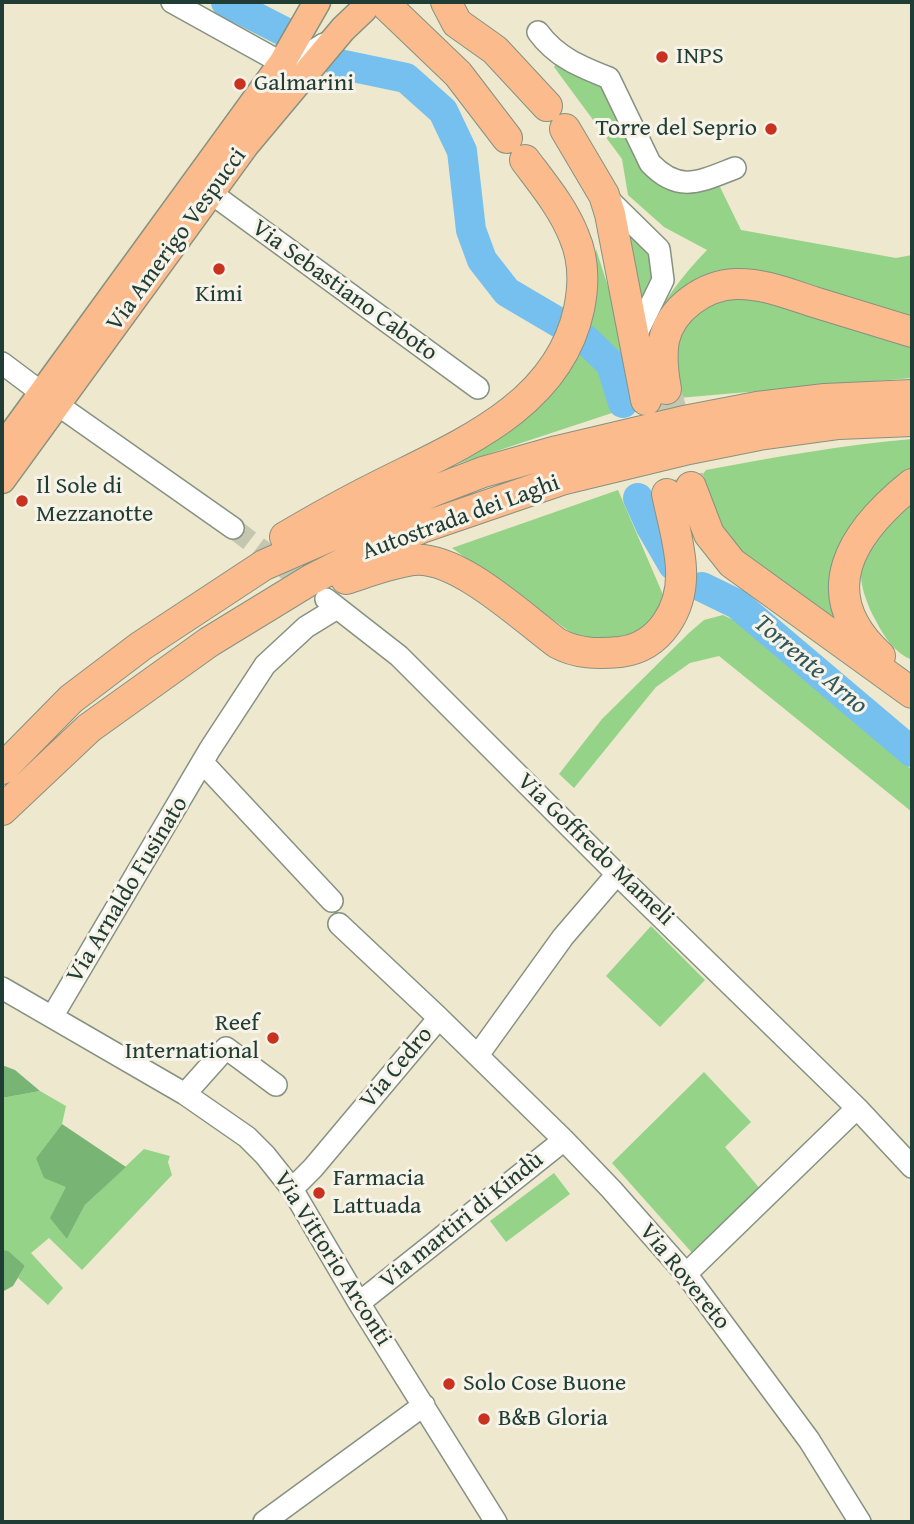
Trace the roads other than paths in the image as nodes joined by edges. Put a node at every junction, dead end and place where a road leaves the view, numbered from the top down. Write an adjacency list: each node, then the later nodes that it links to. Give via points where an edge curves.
1 (172, 2): 8 (street)
2 (317, 2): 8 (main road, Via Amerigo Vespucci)
3 (425, 2): 5 (highway)
4 (372, 5): 6 (main road, Via Amerigo Vespucci); 24 (highway, via 458,74 558,205 575,237 582,268 581,299 573,329 546,375 514,410 473,438 363,494 239,566)
5 (452, 12): 11 (highway, via 495,50 556,118)
6 (343, 29): 8 (street, via 300,59); 10 (main road, Via Amerigo Vespucci)
7 (538, 32): 9 (street, via 548,46 575,64 609,78 658,171 685,184)
8 (282, 62): 17 (main road, Via Amerigo Vespucci)
9 (735, 168)
10 (211, 193): 15 (street, Via Sebastiano Caboto); 17 (main road, Via Amerigo Vespucci)
11 (604, 195): 13 (highway); 13 (street, via 659,249 663,280)
12 (912, 332): 13 (highway, via 774,289 736,284 719,287 702,293 675,316 667,330 656,394)
13 (634, 339)
14 (2, 363): 17 (street)
15 (478, 388)
16 (912, 395): 24 (highway, Autostrada dei Laghi, via 825,399 745,410 610,436 483,472 264,565)
17 (50, 399): 19 (main road, Via Amerigo Vespucci); 20 (main road, Via Amerigo Vespucci); 22 (street)
18 (912, 421): 29 (highway, Autostrada dei Laghi, via 839,424 689,449 561,480 369,550 209,642 89,728)
19 (2, 448)
20 (2, 480)
21 (912, 484): 25 (highway, via 880,513 856,545 846,567 844,589 848,614 861,637)
22 (233, 528)
23 (332, 603): 27 (street, Via Arnaldo Fusinato, via 265,665); 30 (street, Via Goffredo Mameli, via 399,656)
24 (141, 646): 28 (highway, Autostrada dei Laghi, via 71,699)
25 (912, 678)
26 (912, 694): 29 (highway, via 732,563 679,490 680,586 667,623 644,647 611,653 569,649 450,567 415,560 380,568 331,584 262,625 95,740)
27 (203, 763): 31 (street, Via Arnaldo Fusinato); 34 (street, Via Arnaldo Fusinato)
28 (2, 769)
29 (2, 811)
30 (617, 874): 36 (street, via 563,937); 39 (street, Via Goffredo Mameli)
31 (331, 901)
32 (339, 924): 35 (street, Via Cedro)
33 (2, 988): 34 (street, Via Vittorio Arconti)
34 (52, 1017): 38 (street, Via Vittorio Arconti)
35 (439, 1017): 36 (street, Via Rovereto); 42 (street, Via Cedro)
36 (478, 1055): 40 (street, Via Rovereto)
37 (276, 1085): 38 (street, via 226,1048)
38 (185, 1094): 42 (street, Via Vittorio Arconti, via 247,1137)
39 (857, 1108): 41 (street, Via Goffredo Mameli); 43 (street)
40 (564, 1140): 43 (street, Via Rovereto); 44 (street, Via martiri di Kindù)
41 (912, 1167)
42 (292, 1189): 44 (street, Via Vittorio Arconti)
43 (686, 1275): 48 (street, Via Rovereto, via 809,1440)
44 (359, 1303): 45 (street, Via Vittorio Arconti)
45 (424, 1405): 46 (street); 47 (street, Via Vittorio Arconti)
46 (264, 1522)
47 (496, 1522)
48 (860, 1522)

